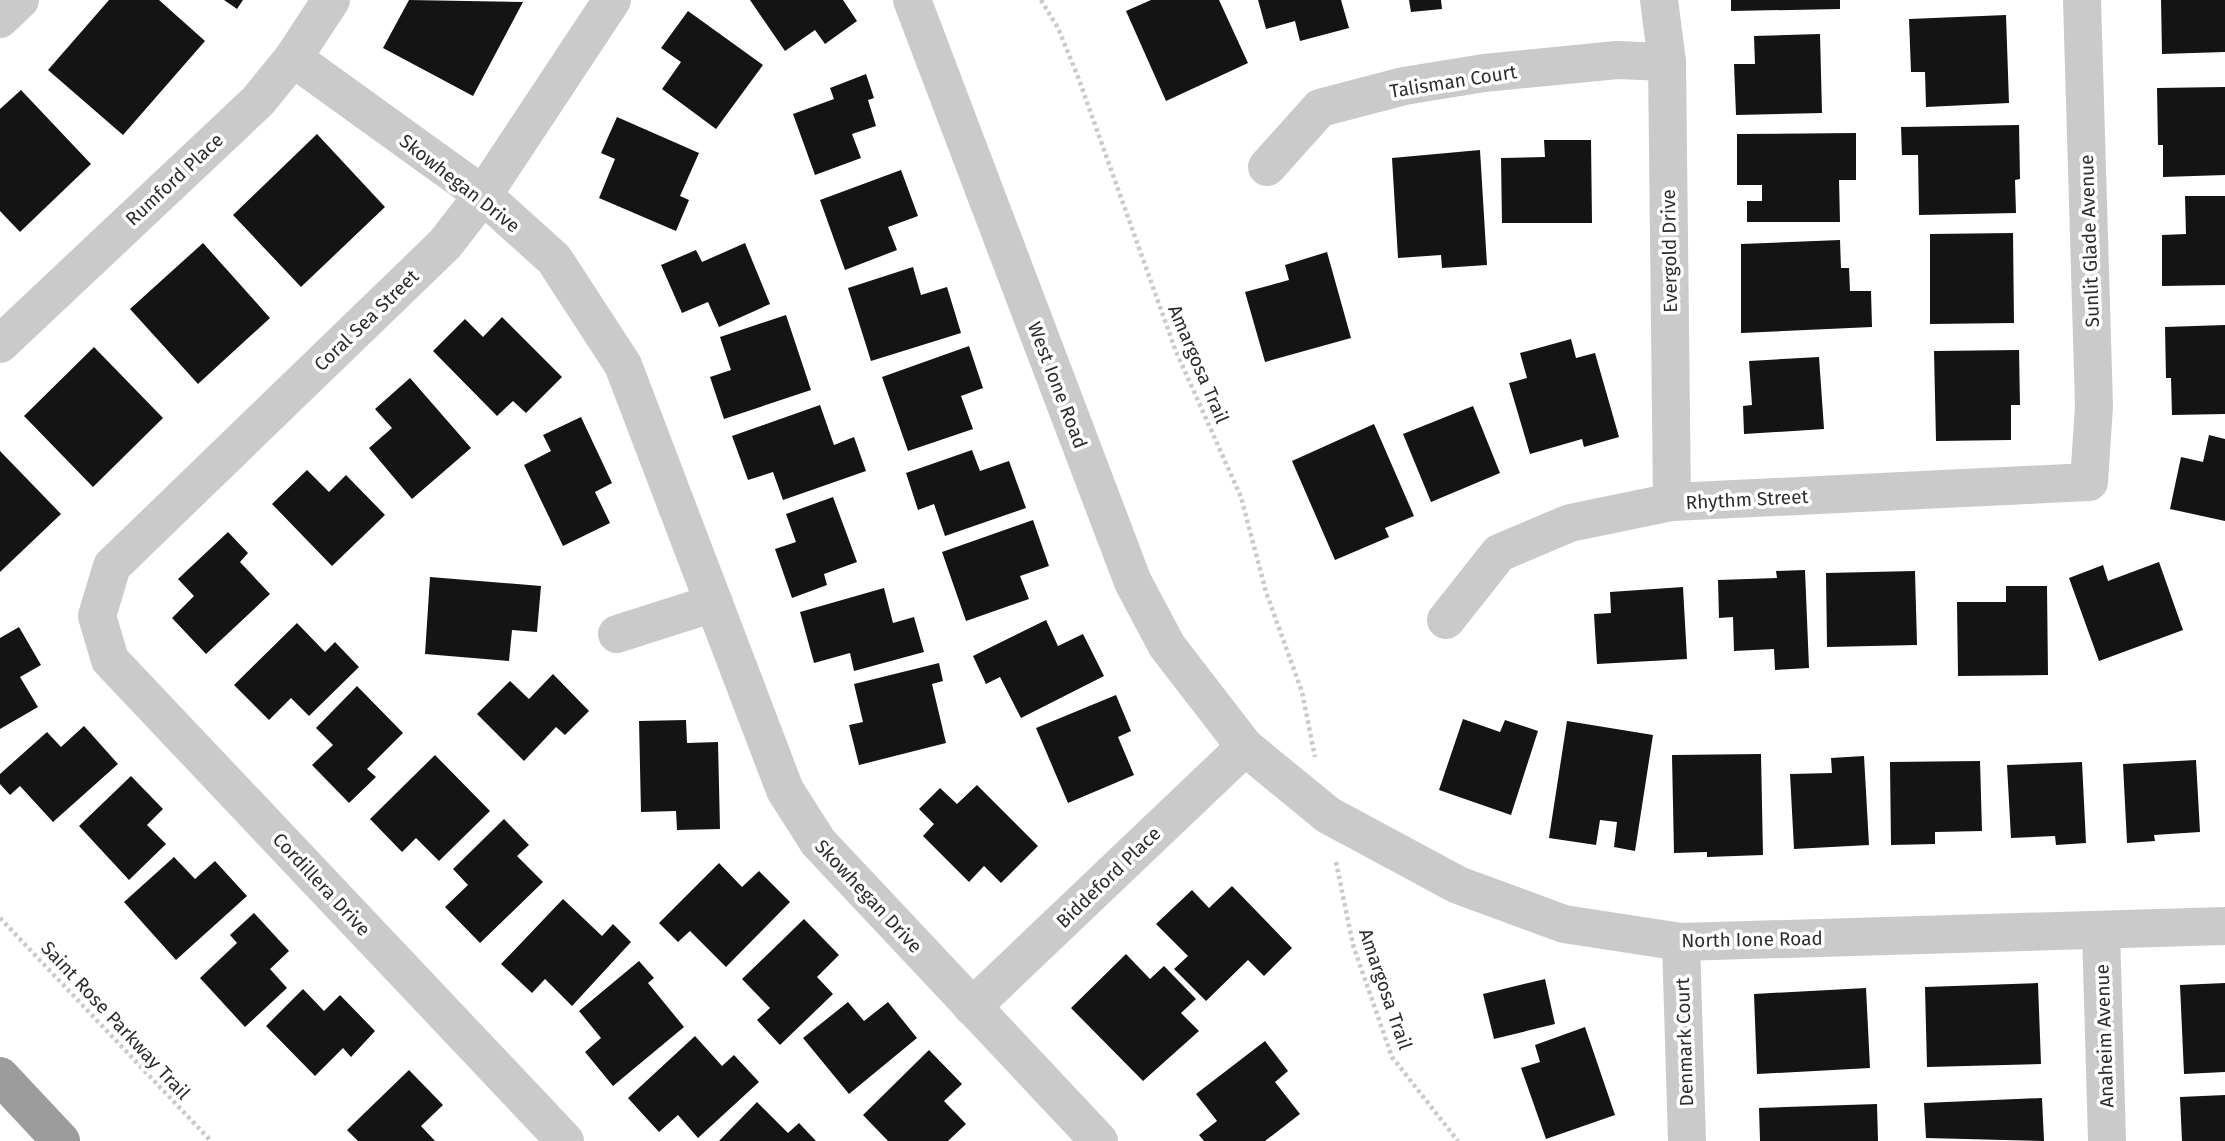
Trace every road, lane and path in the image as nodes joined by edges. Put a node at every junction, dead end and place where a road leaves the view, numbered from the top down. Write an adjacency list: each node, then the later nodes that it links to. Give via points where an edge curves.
1 (20, 0): 8 (street)
2 (331, 0): 9 (street, Rumford Place)
3 (612, 0): 12 (street, Coral Sea Street)
4 (912, 0): 21 (street, West Ione Road, via 1133,582 1167,646)
5 (1041, 0): 20 (path, Amargosa Trail, via 1078,77 1175,349 1241,497 1266,592 1302,692)
6 (1659, 0): 10 (street, Evergold Drive)
7 (2082, 0): 14 (street, Sunlit Glade Avenue, via 2094,406)
8 (0, 19)
9 (293, 58): 12 (street, Skowhegan Drive); 13 (street, Rumford Place, via 258,101)
10 (1667, 62): 11 (street, Talisman Court, via 1617,60 1484,74 1404,86 1320,108); 15 (street, Evergold Drive)
11 (1267, 167)
12 (483, 195): 16 (street, Skowhegan Drive, via 554,259 623,365); 17 (street, Coral Sea Street, via 445,244 112,566)
13 (0, 344)
14 (2090, 482): 15 (street, Rhythm Street)
15 (1672, 502): 18 (street, Rhythm Street, via 1570,523 1499,553)
16 (714, 603): 19 (street); 27 (street, Skowhegan Drive, via 785,790 818,842)
17 (97, 616): 31 (street, Cordillera Drive, via 110,660)
18 (1446, 620)
19 (617, 634)
20 (1313, 745)
21 (1245, 747): 26 (street, North Ione Road, via 1328,815 1458,886 1564,924); 27 (street, Biddeford Place)
22 (1338, 868): 33 (path, Amargosa Trail, via 1353,945 1392,1057)
23 (0, 918): 30 (path, Saint Rose Parkway Trail)
24 (2225, 926): 25 (street, North Ione Road)
25 (2101, 930): 26 (street, North Ione Road); 35 (street, Anaheim Avenue)
26 (1681, 942): 34 (street, Denmark Court)
27 (972, 1007): 32 (street, Skowhegan Drive)
28 (0, 1076): 29 (highway)
29 (61, 1141)
30 (211, 1141)
31 (565, 1141)
32 (1099, 1141)
33 (1458, 1141)
34 (1687, 1141)
35 (2107, 1141)

